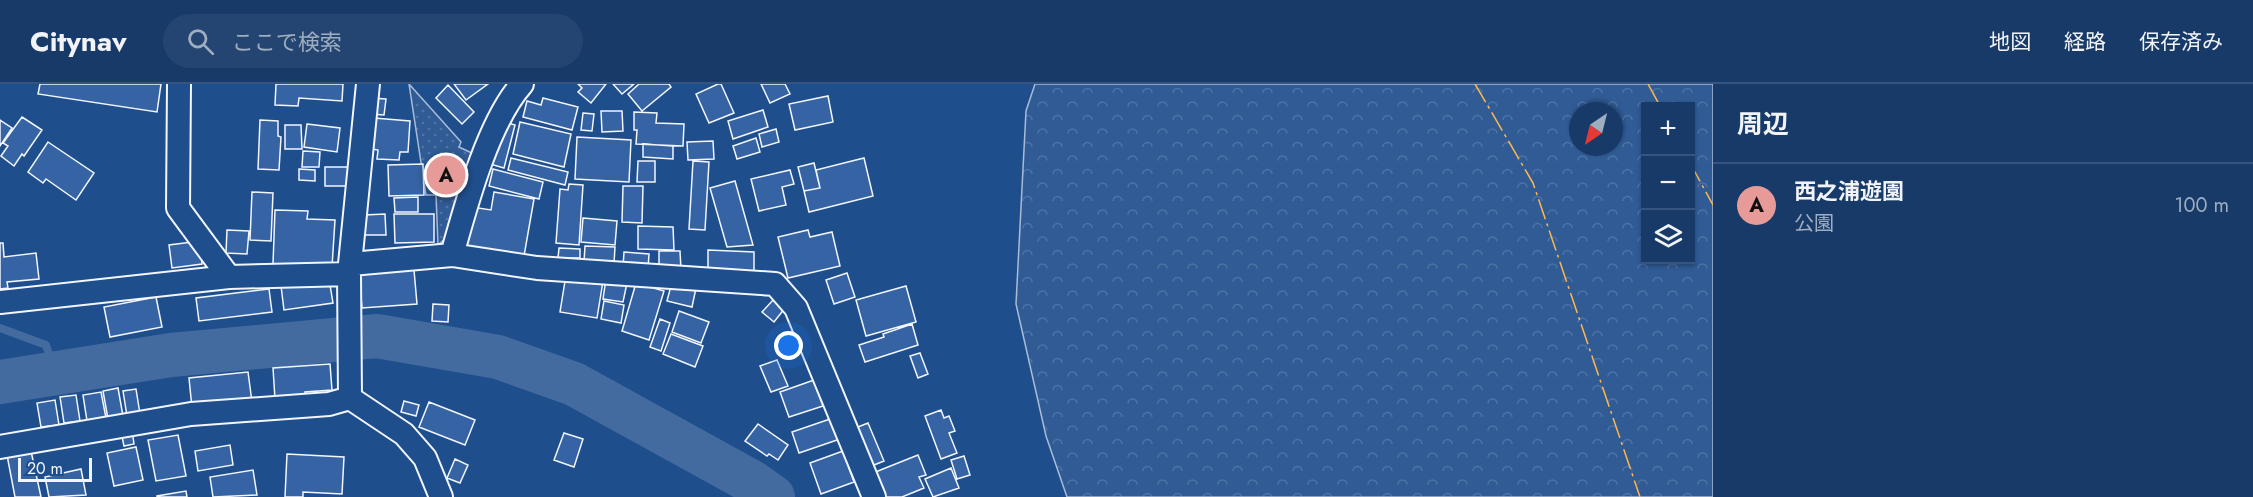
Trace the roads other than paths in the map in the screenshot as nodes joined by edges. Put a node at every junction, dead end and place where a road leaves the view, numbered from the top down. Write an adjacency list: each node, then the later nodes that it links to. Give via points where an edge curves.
1 (179, 84): 6 (street, via 178,208)
2 (368, 84): 5 (street)
3 (522, 84): 4 (street, via 511,96 493,131)
4 (452, 255): 5 (street); 11 (street, via 537,268 775,284 796,308)
5 (350, 269): 6 (street); 8 (street)
6 (229, 277): 7 (street)
7 (0, 302)
8 (350, 390): 9 (street, via 329,404 191,414); 10 (street, via 404,434 425,458)
9 (0, 447)
10 (441, 497)
11 (874, 497)

